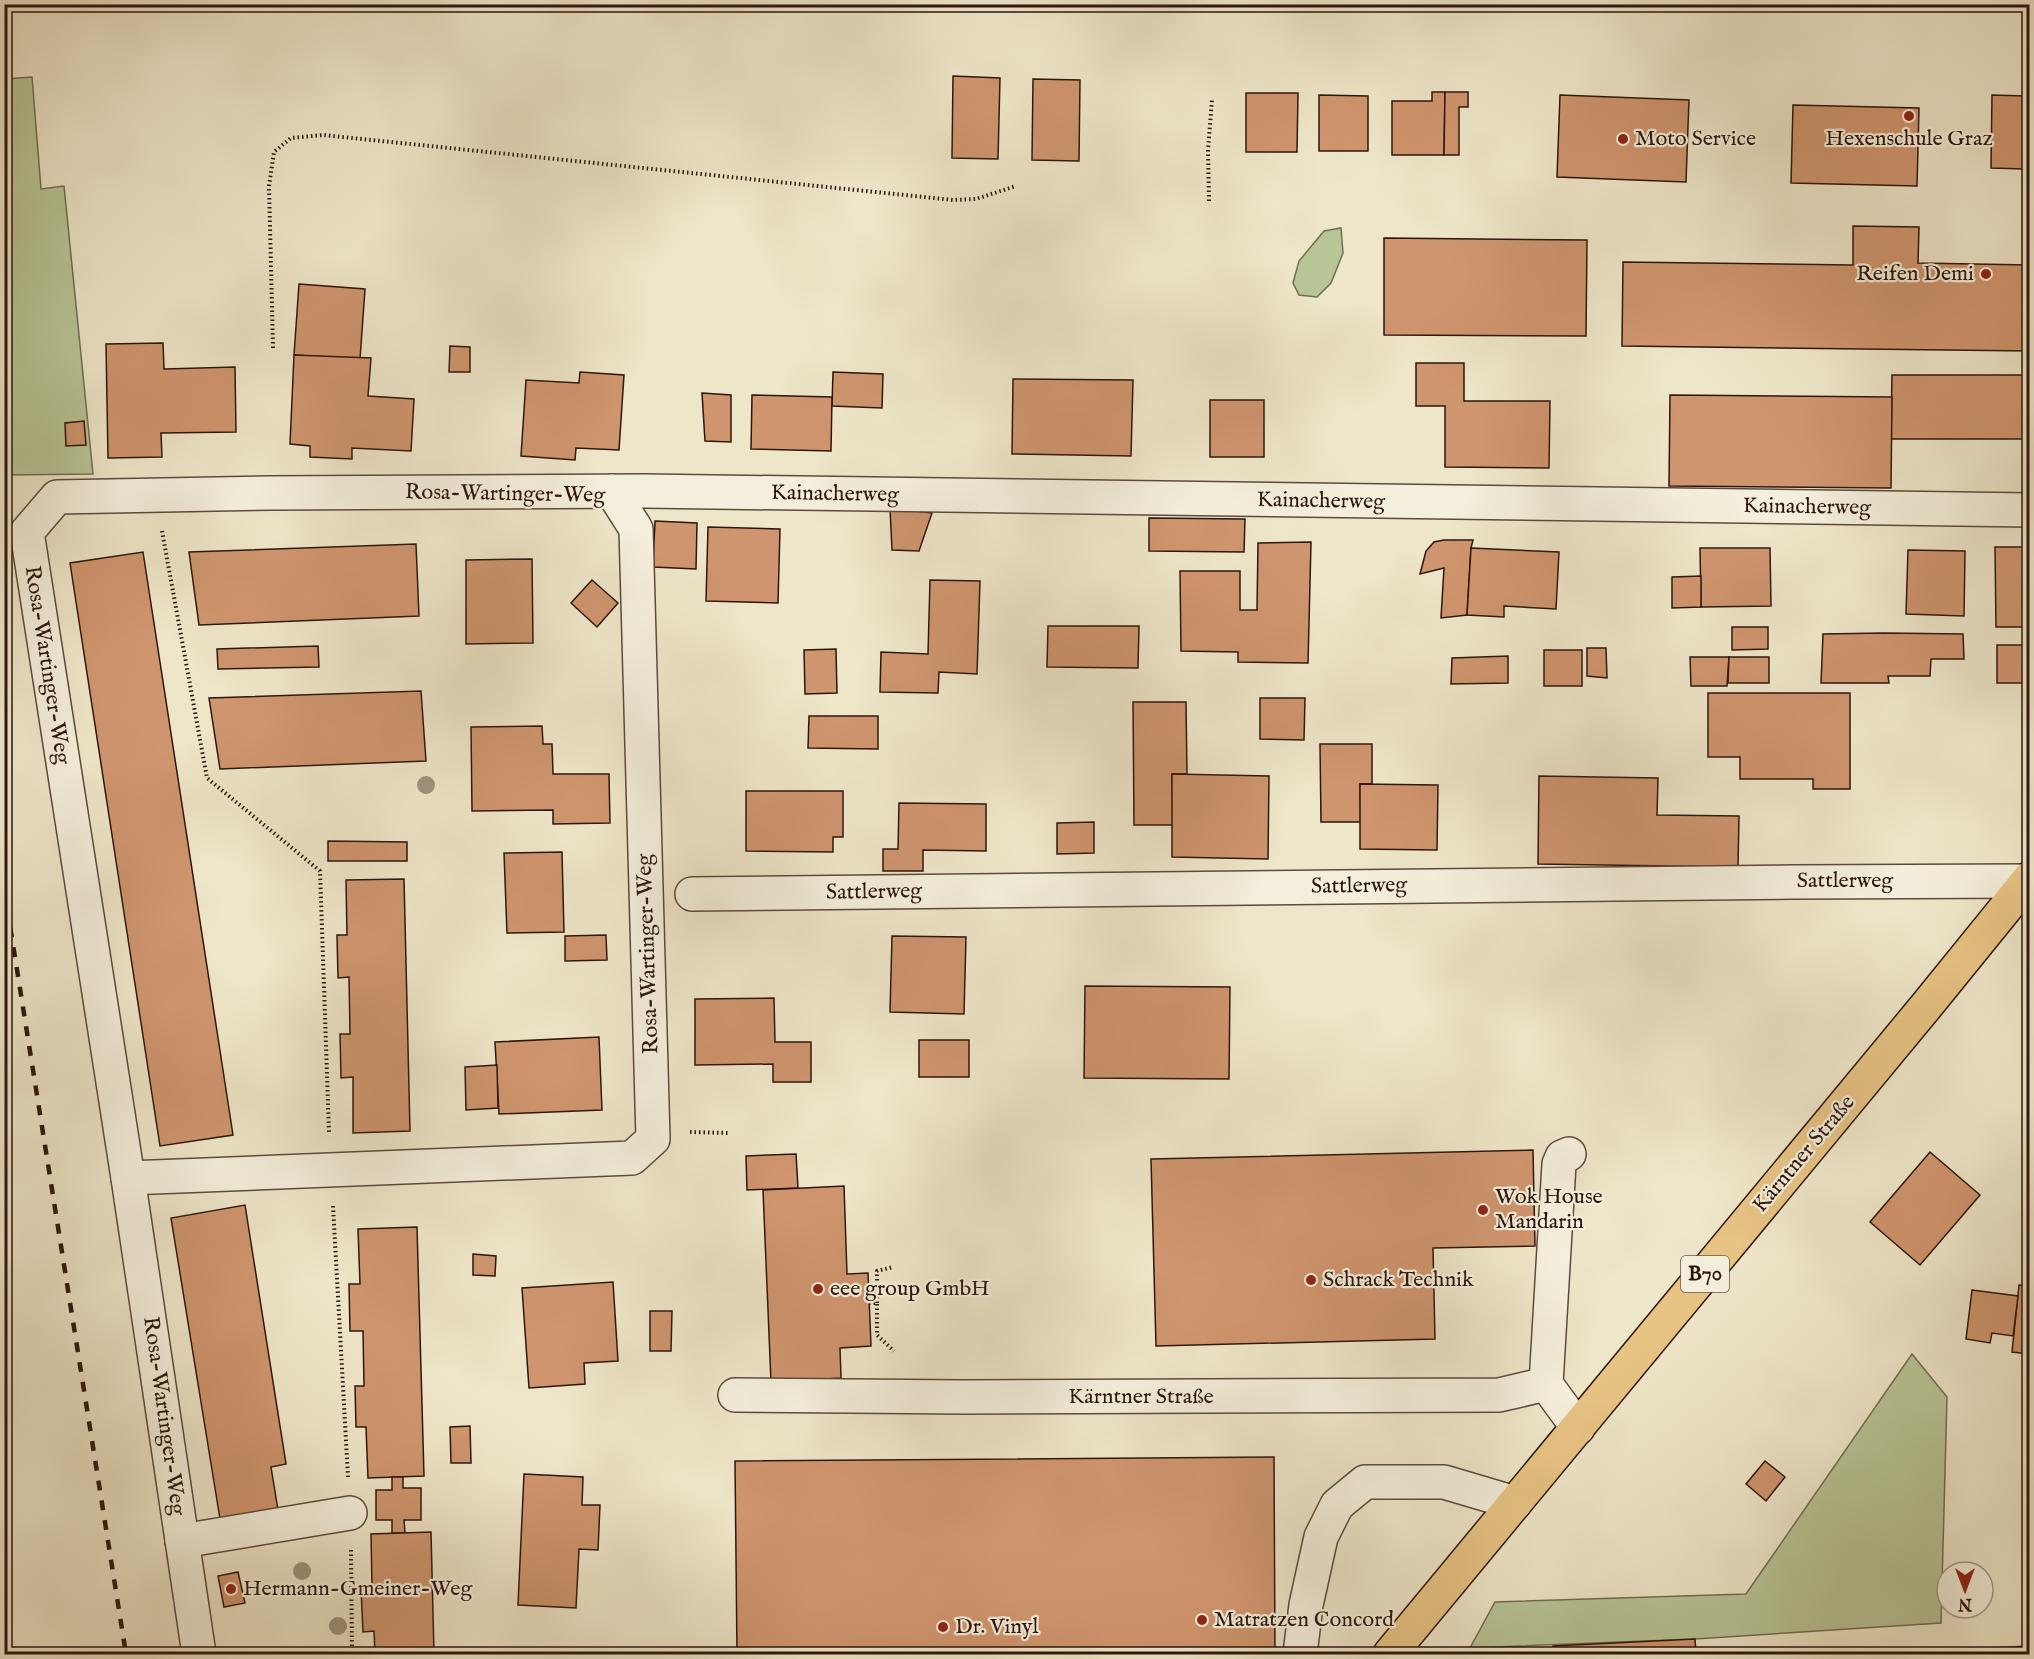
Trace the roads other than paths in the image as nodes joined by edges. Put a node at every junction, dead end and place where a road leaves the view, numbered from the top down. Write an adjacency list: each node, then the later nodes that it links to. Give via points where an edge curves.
1 (612, 491): 2 (street, Kainacherweg); 6 (street, Rosa-Wartinger-Weg, via 636,529 653,1139 632,1158 332,1184); 6 (street, Rosa-Wartinger-Weg, via 57,497 27,532)
2 (2030, 510)
3 (2028, 879): 4 (street, Sattlerweg); 9 (main road, Kärntner Straße / B70)
4 (692, 894)
5 (1569, 1154): 7 (street, via 1559,1164)
6 (128, 1178): 12 (street, Rosa-Wartinger-Weg)
7 (1546, 1384): 8 (street, Kärntner Straße, via 1499,1395); 9 (street)
8 (735, 1395)
9 (1578, 1428): 10 (main road, Kärntner Straße / B70)
10 (1515, 1503): 14 (street, via 1444,1482 1365,1482 1337,1505 1321,1537); 15 (main road, Kärntner Straße / B70)
11 (350, 1513): 12 (street)
12 (182, 1542): 13 (street, Rosa-Wartinger-Weg)
13 (199, 1654)
14 (1300, 1654)
15 (1390, 1654)

